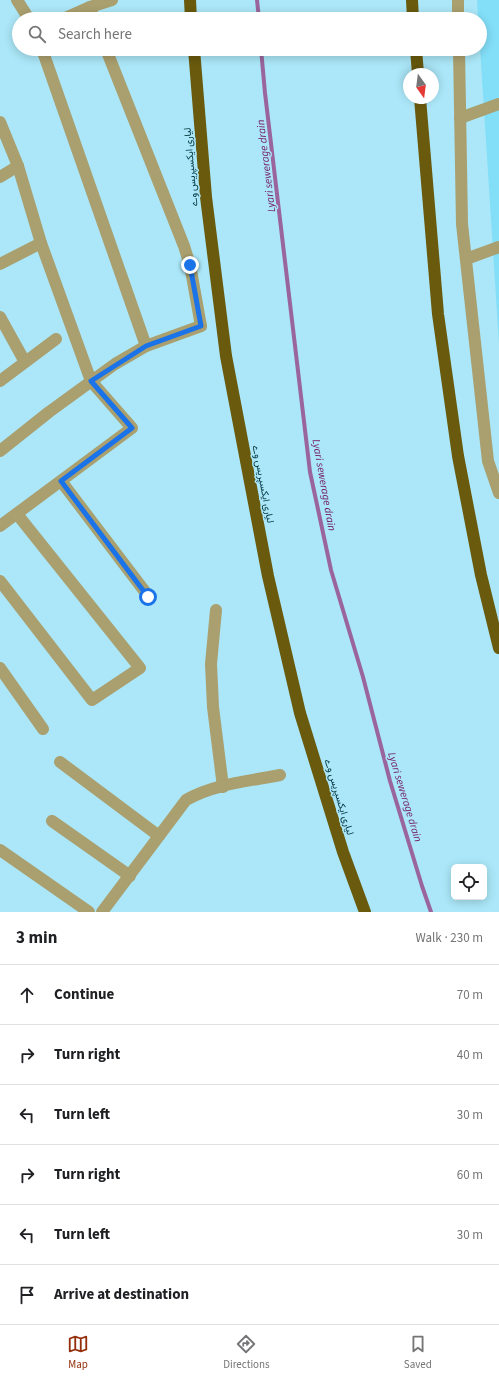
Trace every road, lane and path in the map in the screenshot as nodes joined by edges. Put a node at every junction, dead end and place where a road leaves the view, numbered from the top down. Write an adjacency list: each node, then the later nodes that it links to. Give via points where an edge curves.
1 (17, 0): 7 (street)
2 (112, 0): 6 (street)
3 (190, 0): 10 (highway)
4 (412, 0): 11 (highway)
5 (458, 0): 12 (street)
6 (90, 7): 8 (street); 9 (street)
7 (25, 12)
8 (79, 12)
9 (92, 12)
10 (191, 12)
11 (413, 12)
12 (458, 12)
13 (44, 56): 31 (street)
14 (109, 56): 31 (street, via 184,246 201,326)
15 (195, 56): 55 (highway, لیاری ایکسپریس وے, via 206,197 226,356 268,576 300,713 343,852)
16 (417, 56): 18 (highway)
17 (459, 56): 21 (street)
18 (418, 68)
19 (420, 104): 43 (highway, via 438,314 458,456 481,576)
20 (499, 104): 21 (street)
21 (460, 118): 27 (street, via 462,224)
22 (0, 122): 23 (street)
23 (18, 166): 24 (street); 25 (street)
24 (0, 178)
25 (41, 243): 28 (street); 34 (street)
26 (499, 247): 27 (street)
27 (466, 259): 37 (street, via 488,461)
28 (0, 264)
29 (0, 317): 32 (street)
30 (56, 339): 32 (street)
31 (146, 346): 34 (street)
32 (25, 362): 33 (street)
33 (0, 381)
34 (91, 381): 35 (street); 36 (street, via 132,428)
35 (0, 451)
36 (61, 481): 38 (street); 41 (street)
37 (499, 493)
38 (17, 514): 39 (street); 40 (street, via 140,668 92,700)
39 (0, 526)
40 (0, 581)
41 (148, 597)
42 (216, 610): 48 (street, via 211,664)
43 (499, 648)
44 (0, 668): 45 (street)
45 (43, 728)
46 (60, 762): 50 (street)
47 (280, 775): 48 (street)
48 (223, 786): 50 (street, via 198,793 186,800)
49 (52, 821): 52 (street)
50 (160, 836): 52 (street)
51 (0, 850): 53 (street)
52 (130, 876): 54 (street)
53 (90, 912)
54 (102, 912)
55 (365, 912)

